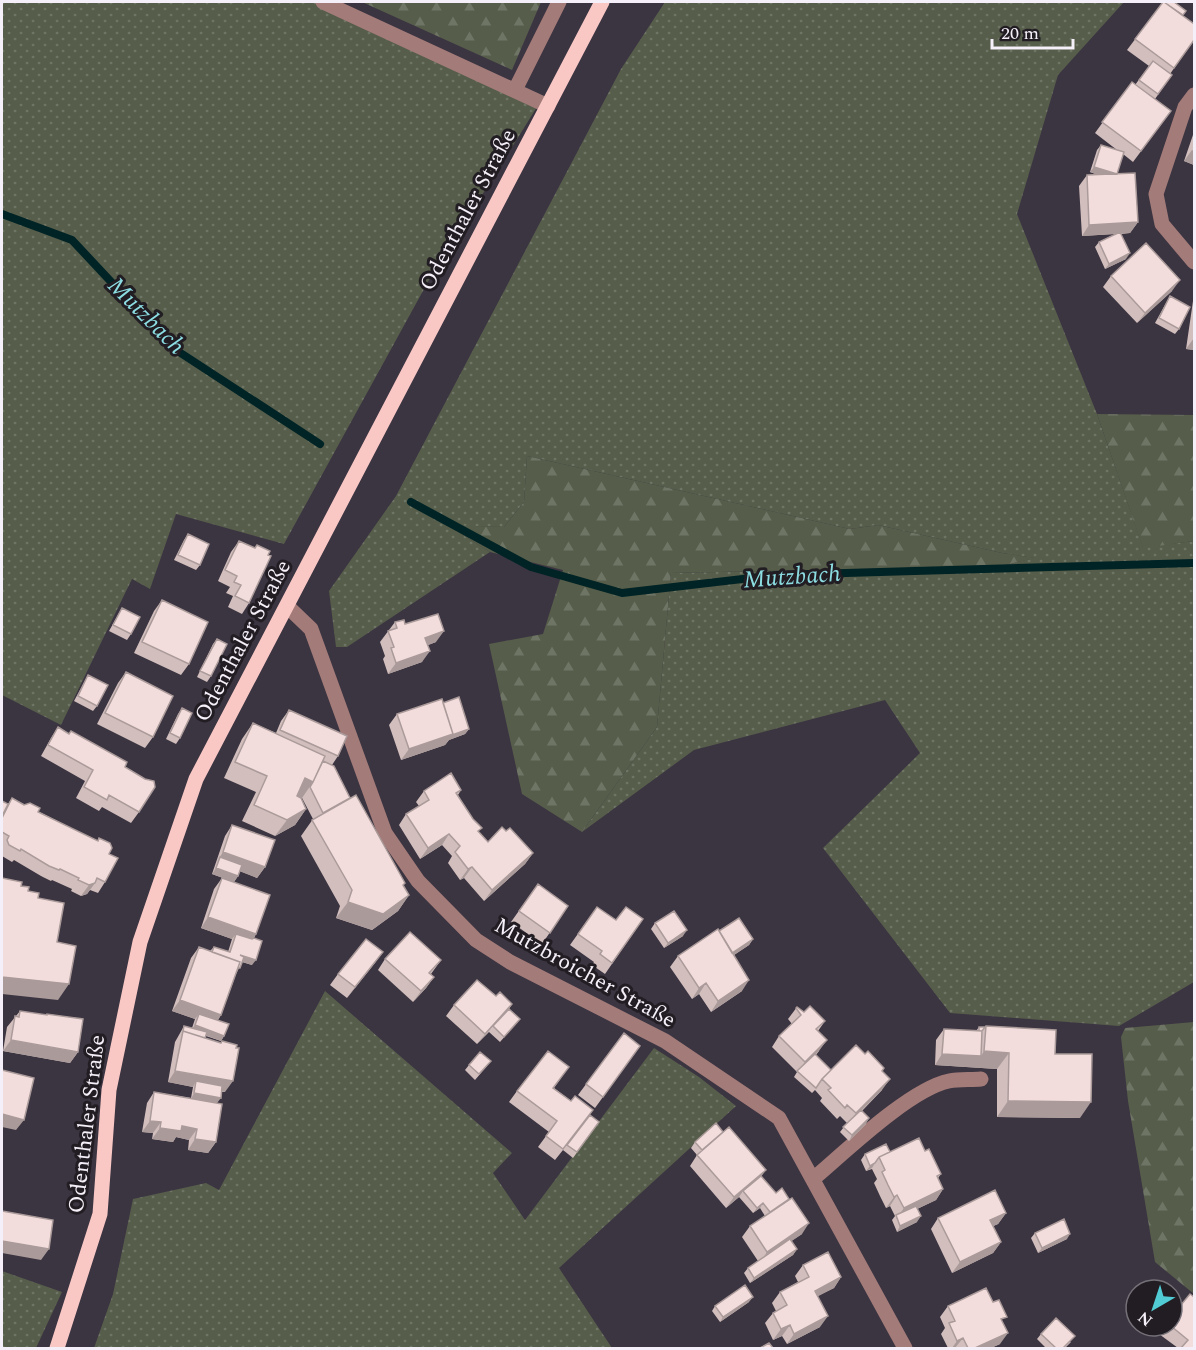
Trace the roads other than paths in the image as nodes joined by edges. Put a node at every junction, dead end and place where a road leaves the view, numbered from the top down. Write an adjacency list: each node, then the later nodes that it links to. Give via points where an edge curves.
1 (323, 2): 4 (street)
2 (559, 2): 4 (street)
3 (602, 2): 6 (main road, Odenthaler Straße)
4 (515, 90): 6 (street)
5 (1194, 95): 7 (street, via 1185,107 1156,194 1162,224)
6 (548, 106): 8 (main road, Odenthaler Straße)
7 (1194, 262)
8 (287, 606): 10 (street, Mutzbroicher Straße, via 311,628 385,833 418,882 476,940 510,962 665,1041 779,1118); 11 (main road, Odenthaler Straße, via 196,779 140,942 110,1090 100,1214)
9 (981, 1079): 10 (street, via 948,1082 920,1094)
10 (813, 1179): 12 (street, Mutzbroicher Straße)
11 (57, 1348)
12 (905, 1348)

